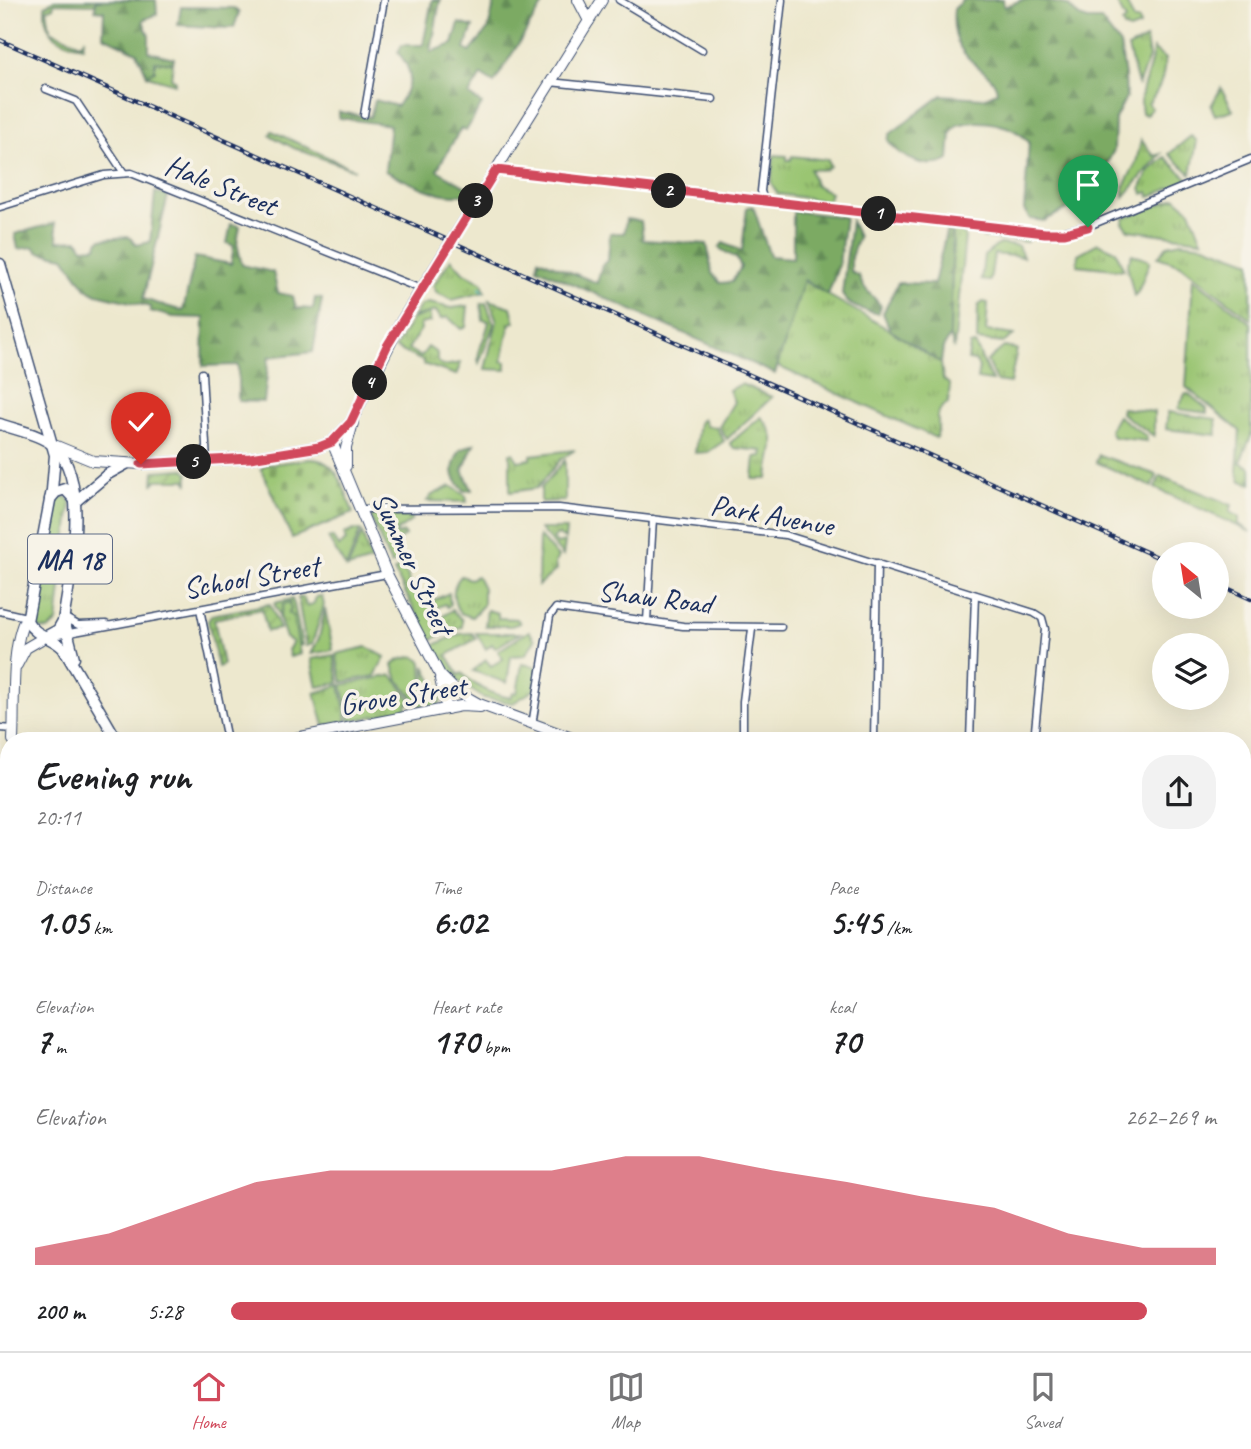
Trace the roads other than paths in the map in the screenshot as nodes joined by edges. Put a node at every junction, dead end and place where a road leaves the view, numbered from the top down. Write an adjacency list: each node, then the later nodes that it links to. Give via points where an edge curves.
1 (384, 0): 11 (street)
2 (578, 0): 6 (main road)
3 (619, 0): 7 (street)
4 (782, 0): 15 (street, via 761,191)
5 (599, 1): 6 (main road)
6 (589, 21): 8 (main road)
7 (702, 50)
8 (550, 82): 10 (street); 13 (main road)
9 (46, 89): 14 (street, via 76,101)
10 (713, 99)
11 (364, 115)
12 (1251, 159): 15 (street, via 1095,224 1059,234)
13 (496, 170): 15 (street); 18 (main road)
14 (124, 173): 16 (street, Hale Street); 18 (street, Hale Street)
15 (764, 201)
16 (0, 207)
17 (0, 264): 23 (main road, MA 18)
18 (421, 289): 20 (main road, via 387,346)
19 (202, 373): 24 (street)
20 (357, 411): 22 (main road); 26 (main road, Summer Street, via 346,448)
21 (0, 424): 23 (main road)
22 (332, 442): 24 (main road, via 306,450); 26 (main road, Summer Street)
23 (53, 444): 25 (main road, via 93,461); 27 (main road, MA 18); 28 (main road, MA 18, via 72,474)
24 (207, 461): 25 (main road)
25 (126, 464): 28 (main road)
26 (349, 481): 29 (main road, Summer Street)
27 (50, 499): 28 (main road, via 65,489); 37 (main road, MA 18)
28 (76, 501): 36 (main road, MA 18)
29 (360, 509): 30 (street, Park Avenue, via 559,509); 32 (main road, Summer Street)
30 (653, 519): 31 (street, Park Avenue, via 796,537); 38 (street)
31 (877, 563): 33 (street, Park Avenue); 56 (street)
32 (387, 574): 34 (street, School Street); 45 (main road, Summer Street)
33 (975, 595): 57 (street); 58 (street, Park Avenue, via 1034,613 1043,621)
34 (200, 609): 39 (street, School Street); 52 (street)
35 (0, 611): 37 (street)
36 (64, 616): 39 (street, School Street, via 79,625); 42 (main road, MA 18); 43 (main road, via 58,630)
37 (26, 617): 43 (main road, MA 18, via 36,634); 44 (main road, via 17,643)
38 (647, 621): 41 (street, Shaw Road); 49 (street, Shaw Road, via 554,609)
39 (122, 623): 42 (street, School Street)
40 (781, 627): 41 (street, Shaw Road)
41 (752, 629): 55 (street)
42 (67, 634): 43 (street, School Street); 46 (main road, MA 18)
43 (45, 637): 44 (main road, via 26,648); 46 (main road, MA 18, via 60,645)
44 (17, 665): 50 (main road)
45 (433, 666): 47 (main road, Summer Street, via 456,691); 48 (main road, Summer Street, via 445,691)
46 (78, 669): 51 (main road, MA 18)
47 (488, 708): 48 (main road, Grove Street); 49 (main road, Summer Street)
48 (447, 709): 53 (main road, Grove Street)
49 (532, 724): 54 (main road, Summer Street)
50 (14, 732)
51 (113, 732)
52 (225, 732)
53 (327, 732)
54 (549, 732)
55 (743, 732)
56 (874, 732)
57 (970, 732)
58 (1035, 732)

